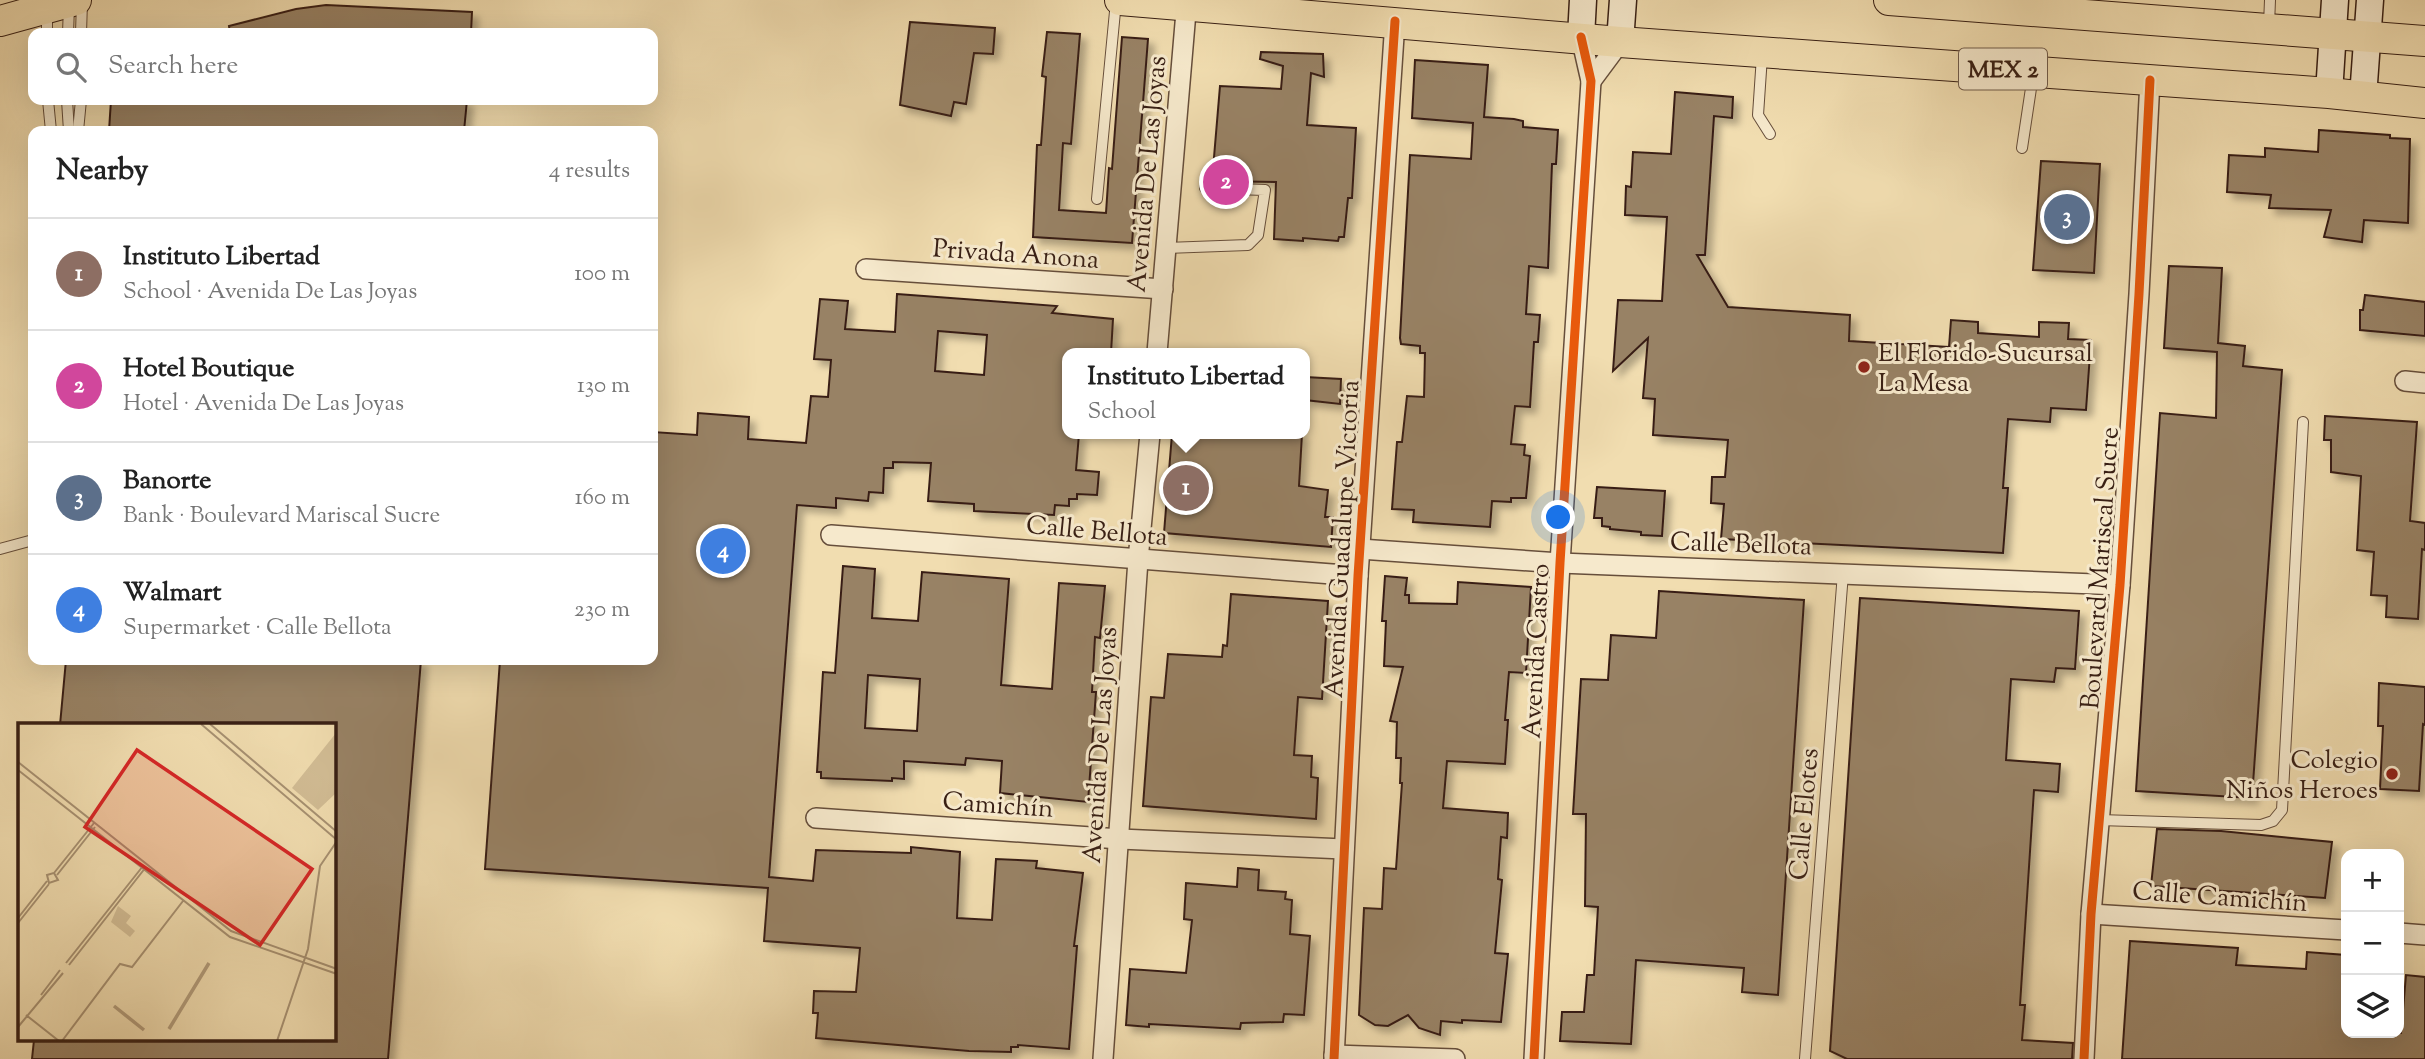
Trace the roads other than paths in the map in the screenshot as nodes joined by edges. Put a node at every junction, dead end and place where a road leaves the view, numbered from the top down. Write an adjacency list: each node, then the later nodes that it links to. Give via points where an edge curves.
1 (1118, 0): 7 (main road, MEX 2); 35 (lane)
2 (1583, 0): 16 (street)
3 (1623, 0): 18 (street)
4 (1889, 0): 9 (main road, MEX 2)
5 (2336, 0): 14 (street)
6 (2370, 0): 15 (street)
7 (1187, 3): 11 (main road, MEX 2); 36 (street, Avenida De Las Joyas)
8 (64, 9): 10 (main road); 12 (lane); 13 (lane)
9 (2269, 15): 14 (main road, MEX 2)
10 (0, 21)
11 (1395, 21): 16 (main road, MEX 2); 45 (street, Avenida Guadalupe Victoria)
12 (67, 28)
13 (77, 28)
14 (2333, 34): 15 (main road, MEX 2); 23 (street)
15 (2367, 36): 17 (main road, MEX 2); 24 (street)
16 (1581, 37): 18 (main road, MEX 2); 22 (street, Avenida Castro)
17 (2425, 41)
18 (1620, 42): 19 (main road, MEX 2); 22 (street)
19 (1763, 52): 20 (main road, MEX 2); 32 (lane, via 1758,116)
20 (2033, 71): 21 (main road, MEX 2); 33 (lane)
21 (2150, 80): 23 (main road, MEX 2); 50 (street, Boulevard Mariscal Sucre)
22 (1591, 81): 47 (street, Avenida Castro)
23 (2329, 93): 24 (main road, MEX 2)
24 (2362, 97): 25 (main road, MEX 2)
25 (2425, 103)
26 (48, 105): 29 (lane)
27 (67, 105): 30 (lane)
28 (81, 105): 31 (lane)
29 (51, 126)
30 (69, 126)
31 (78, 126)
32 (1770, 135)
33 (2022, 148)
34 (1205, 188): 36 (lane, via 1265,190 1258,235 1248,245)
35 (1097, 199)
36 (1166, 248): 38 (street, Avenida De Las Joyas)
37 (866, 269): 38 (street, Privada Anona)
38 (1163, 289): 39 (street, Avenida De Las Joyas)
39 (1157, 348)
40 (2303, 422): 52 (lane, via 2282,810 2273,821 2261,825)
41 (1150, 439): 46 (street, Avenida De Las Joyas)
42 (831, 535): 46 (street, Calle Bellota)
43 (28, 541): 44 (lane)
44 (0, 549)
45 (1360, 549): 47 (street, Calle Bellota); 49 (street, Avenida Guadalupe Victoria)
46 (1138, 560): 49 (street, Calle Bellota); 53 (street, Avenida De Las Joyas)
47 (1560, 563): 48 (street, Calle Bellota); 62 (street, Avenida Castro)
48 (1843, 573): 50 (street, Calle Bellota); 63 (lane, Calle Elotes)
49 (1358, 576): 54 (street, Avenida Guadalupe Victoria)
50 (2120, 585): 52 (street, Boulevard Mariscal Sucre)
51 (816, 818): 53 (street, Camichín)
52 (2099, 820): 55 (street, Boulevard Mariscal Sucre)
53 (1120, 839): 54 (street, Camichín); 60 (street, Avenida De Las Joyas)
54 (1344, 849): 59 (street, Avenida Guadalupe Victoria)
55 (2091, 914): 56 (street, Calle Camichín); 64 (street, Boulevard Mariscal Sucre)
56 (2341, 930)
57 (2404, 933): 58 (street)
58 (2425, 935)
59 (1334, 1057): 61 (street)
60 (1102, 1059)
61 (1455, 1059)
62 (1534, 1059)
63 (1805, 1059)
64 (2084, 1059)

